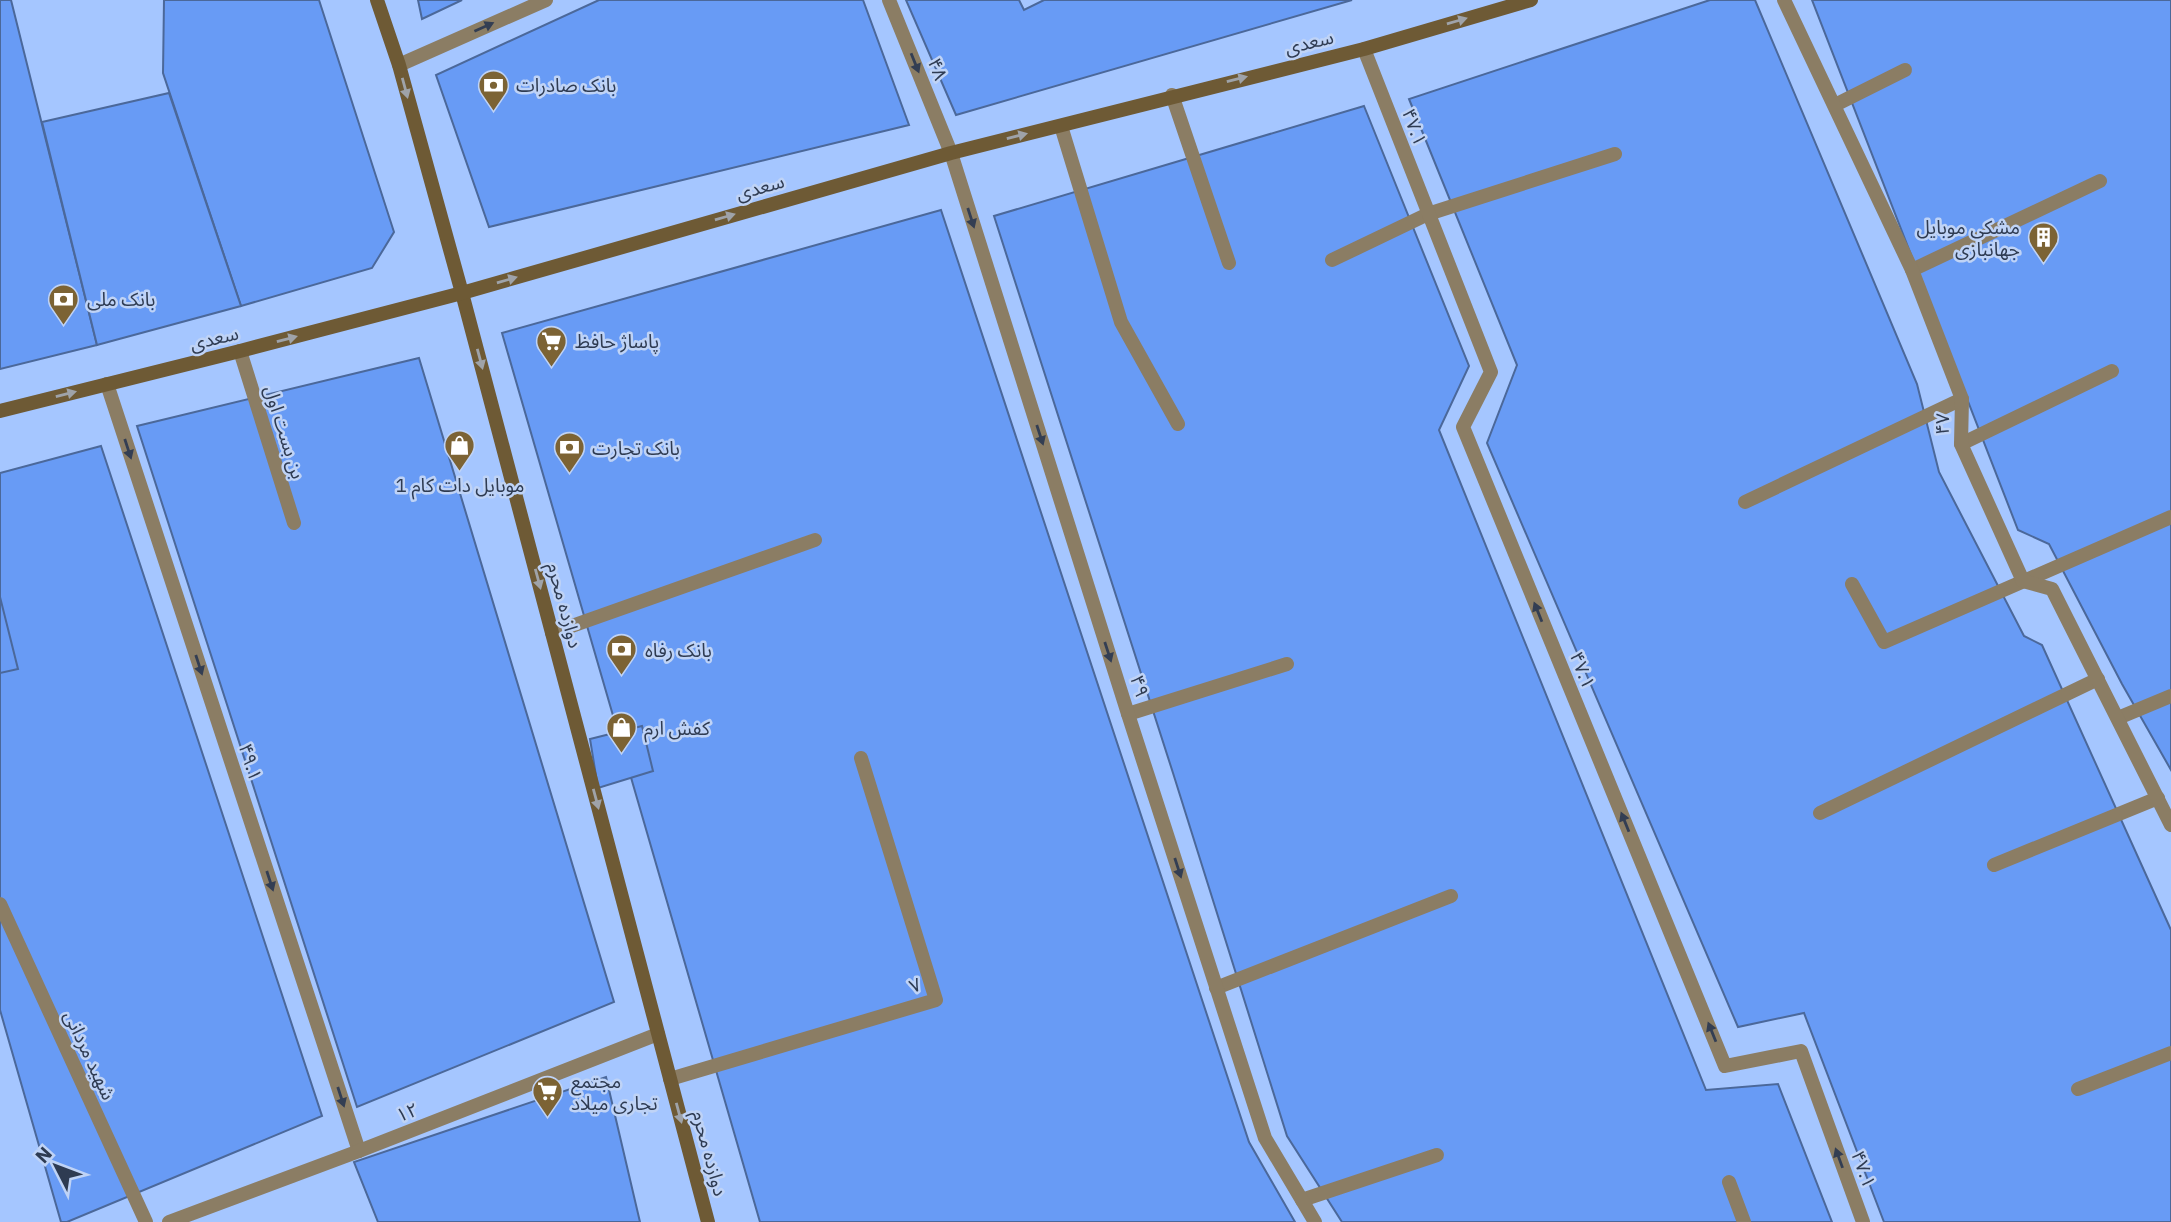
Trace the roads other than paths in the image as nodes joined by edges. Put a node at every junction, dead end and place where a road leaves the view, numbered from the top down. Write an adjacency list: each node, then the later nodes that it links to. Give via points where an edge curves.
1 (377, 0): 7 (main road, دوازده محرم)
2 (546, 0): 7 (street, one-way to 2)
3 (890, 0): 12 (street, ۴۸, one-way to 12)
4 (1531, 0): 6 (main road, سعدی, one-way to 4)
5 (1783, 0): 10 (street, ۴۷)
6 (1364, 49): 9 (main road, سعدی, one-way to 6); 15 (street, ۴۷.۱)
7 (399, 65): 19 (main road, دوازده محرم, one-way to 19)
8 (1905, 70): 10 (street)
9 (1172, 95): 11 (main road, سعدی); 17 (street)
10 (1835, 105): 18 (street, ۴۷)
11 (1061, 126): 12 (main road, سعدی, one-way to 11); 25 (street, via 1121,322)
12 (951, 153): 19 (main road, سعدی, one-way to 12); 37 (street, ۴۹, one-way to 37)
13 (1615, 154): 15 (street)
14 (2101, 181): 18 (street)
15 (1428, 214): 16 (street); 60 (street, ۴۷.۱, one-way to 15, via 1801,1051 1726,1066 1463,427 1491,372)
16 (1332, 260)
17 (1229, 263)
18 (1912, 270): 23 (street, ۴۷)
19 (462, 293): 20 (main road, سعدی, one-way to 19); 33 (main road, دوازده محرم, one-way to 33)
20 (240, 351): 22 (main road, سعدی); 29 (street, بن بست اول)
21 (2112, 371): 26 (street)
22 (107, 384): 24 (main road, سعدی, one-way to 22); 51 (street, ۴۹.۱, one-way to 51)
23 (1962, 399): 26 (street, ۴۷); 27 (street)
24 (0, 411)
25 (1178, 424)
26 (1961, 444): 31 (street, ۴۷)
27 (1745, 502)
28 (2171, 517): 31 (street)
29 (293, 523)
30 (815, 540): 33 (street)
31 (2023, 581): 32 (street, via 1884,642); 35 (street, via 2052,589)
32 (1852, 584)
33 (552, 633): 47 (main road, دوازده محرم, one-way to 47)
34 (1287, 664): 37 (street)
35 (2098, 679): 38 (street); 41 (street)
36 (2171, 696): 38 (street)
37 (1128, 714): 46 (street, ۴۹, one-way to 46)
38 (2118, 718): 40 (street)
39 (861, 758): 49 (street, ۷, via 936,1000)
40 (2158, 798): 42 (street); 43 (street)
41 (1820, 813)
42 (2171, 824)
43 (1994, 864)
44 (1451, 896): 46 (street)
45 (0, 904): 55 (street, شهید مردانی)
46 (1216, 988): 54 (street, ۴۹, via 1265,1138)
47 (658, 1034): 49 (main road, دوازده محرم); 51 (street, ۱۲)
48 (2171, 1053): 50 (street)
49 (670, 1079): 57 (main road, دوازده محرم, one-way to 57)
50 (2077, 1089)
51 (359, 1151): 56 (street, ۱۲)
52 (1437, 1155): 54 (street)
53 (1729, 1182): 59 (street)
54 (1302, 1200): 58 (street, ۴۹)
55 (146, 1222)
56 (169, 1222)
57 (708, 1222)
58 (1315, 1222)
59 (1744, 1222)
60 (1863, 1222)

